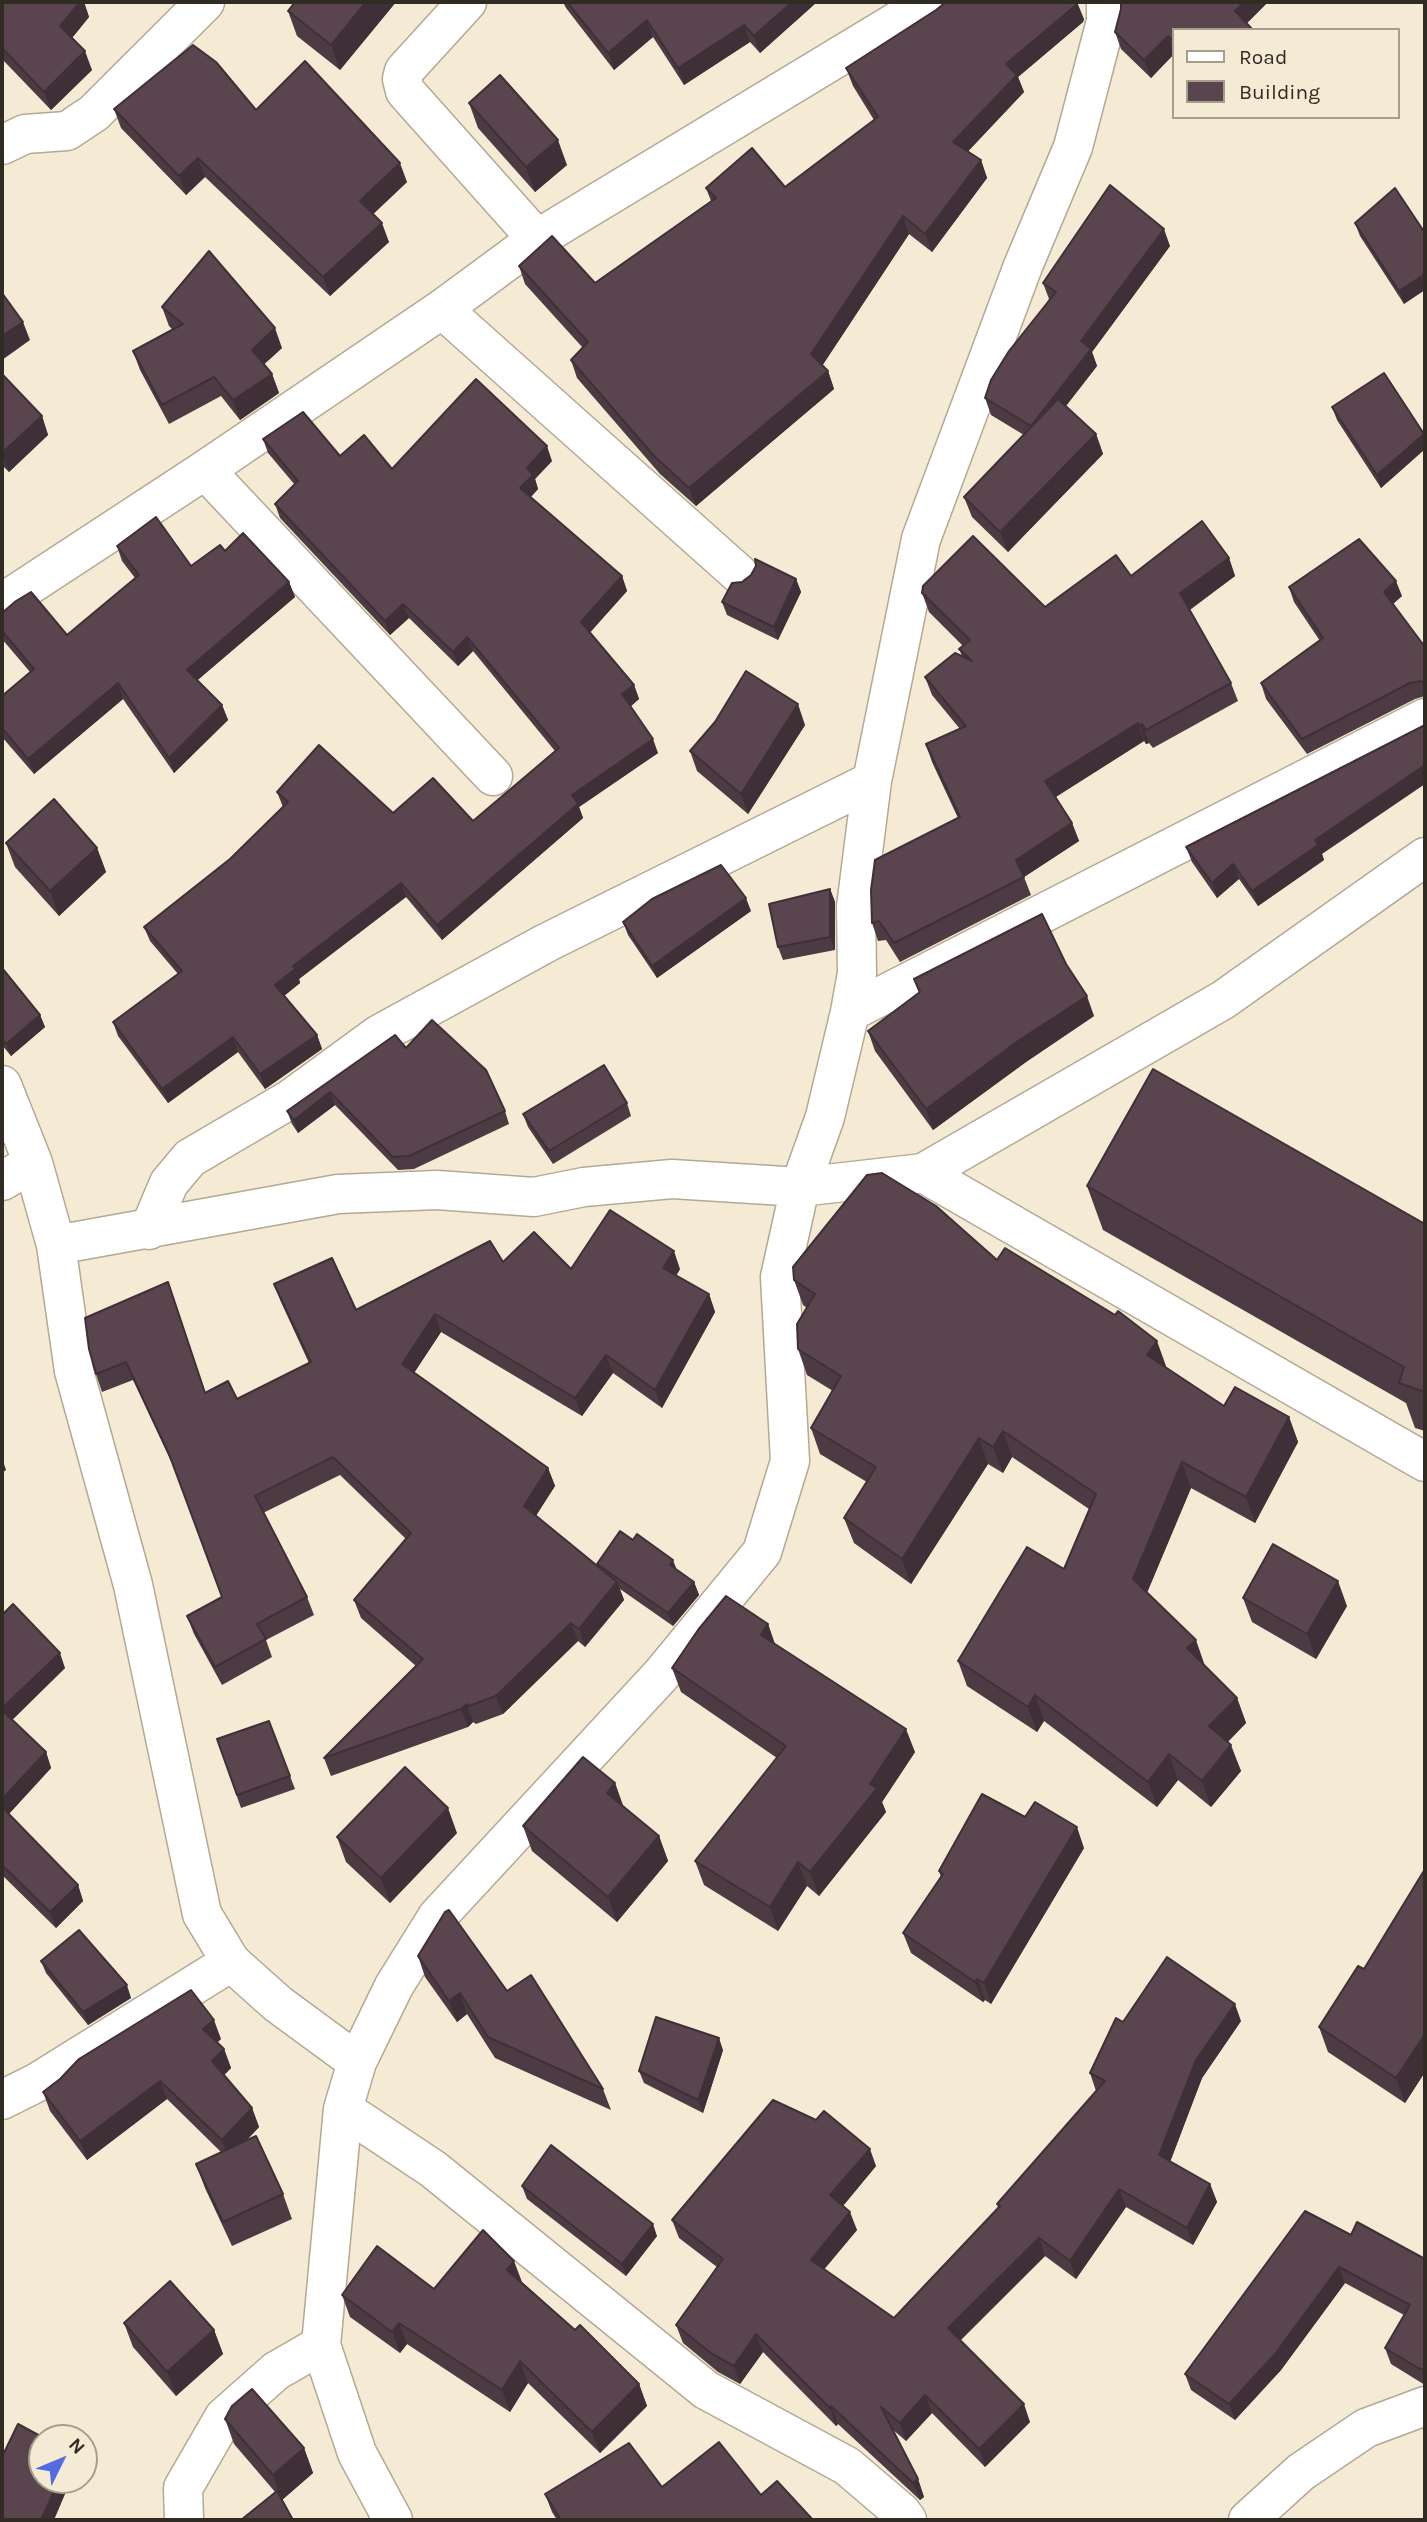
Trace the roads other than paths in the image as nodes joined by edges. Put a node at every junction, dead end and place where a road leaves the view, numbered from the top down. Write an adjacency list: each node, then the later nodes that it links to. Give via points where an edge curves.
1 (205, 2): 5 (street, via 94,113 67,131 25,134)
2 (467, 2): 6 (street, via 404,71 405,91)
3 (929, 2): 6 (street)
4 (1106, 2): 13 (street, via 1106,21 1073,147 921,538)
5 (2, 145)
6 (537, 239): 7 (street)
7 (442, 309): 8 (street); 9 (street)
8 (205, 470): 10 (street); 12 (street)
9 (738, 575)
10 (2, 603)
11 (1425, 718): 15 (street)
12 (493, 776)
13 (872, 781): 15 (street, via 856,907 857,973); 20 (street, via 546,943 378,1035 289,1100 190,1158 169,1183)
14 (1425, 857): 18 (street, via 1223,1000)
15 (850, 1012): 19 (street, via 825,1117)
16 (2, 1085): 17 (street)
17 (18, 1172): 21 (street)
18 (923, 1173): 19 (street); 22 (street)
19 (800, 1187): 20 (street, via 672,1180 584,1187 534,1198 436,1191 338,1194); 24 (street, via 780,1276 790,1461 762,1552 661,1675 437,1917 394,1986)
20 (149, 1230): 21 (street)
21 (56, 1245): 23 (street, via 74,1371 133,1585 202,1914)
22 (1425, 1462)
23 (231, 1962): 24 (street, via 278,2004); 25 (street)
24 (357, 2062): 26 (street)
25 (2, 2100)
26 (343, 2109): 27 (street); 31 (street, via 433,2169 706,2390 847,2466)
27 (321, 2345): 29 (street, via 276,2371 225,2417 183,2488); 30 (street, via 357,2453)
28 (1425, 2406): 32 (street, via 1366,2428 1301,2472)
29 (184, 2520)
30 (393, 2520)
31 (908, 2520)
32 (1248, 2520)

